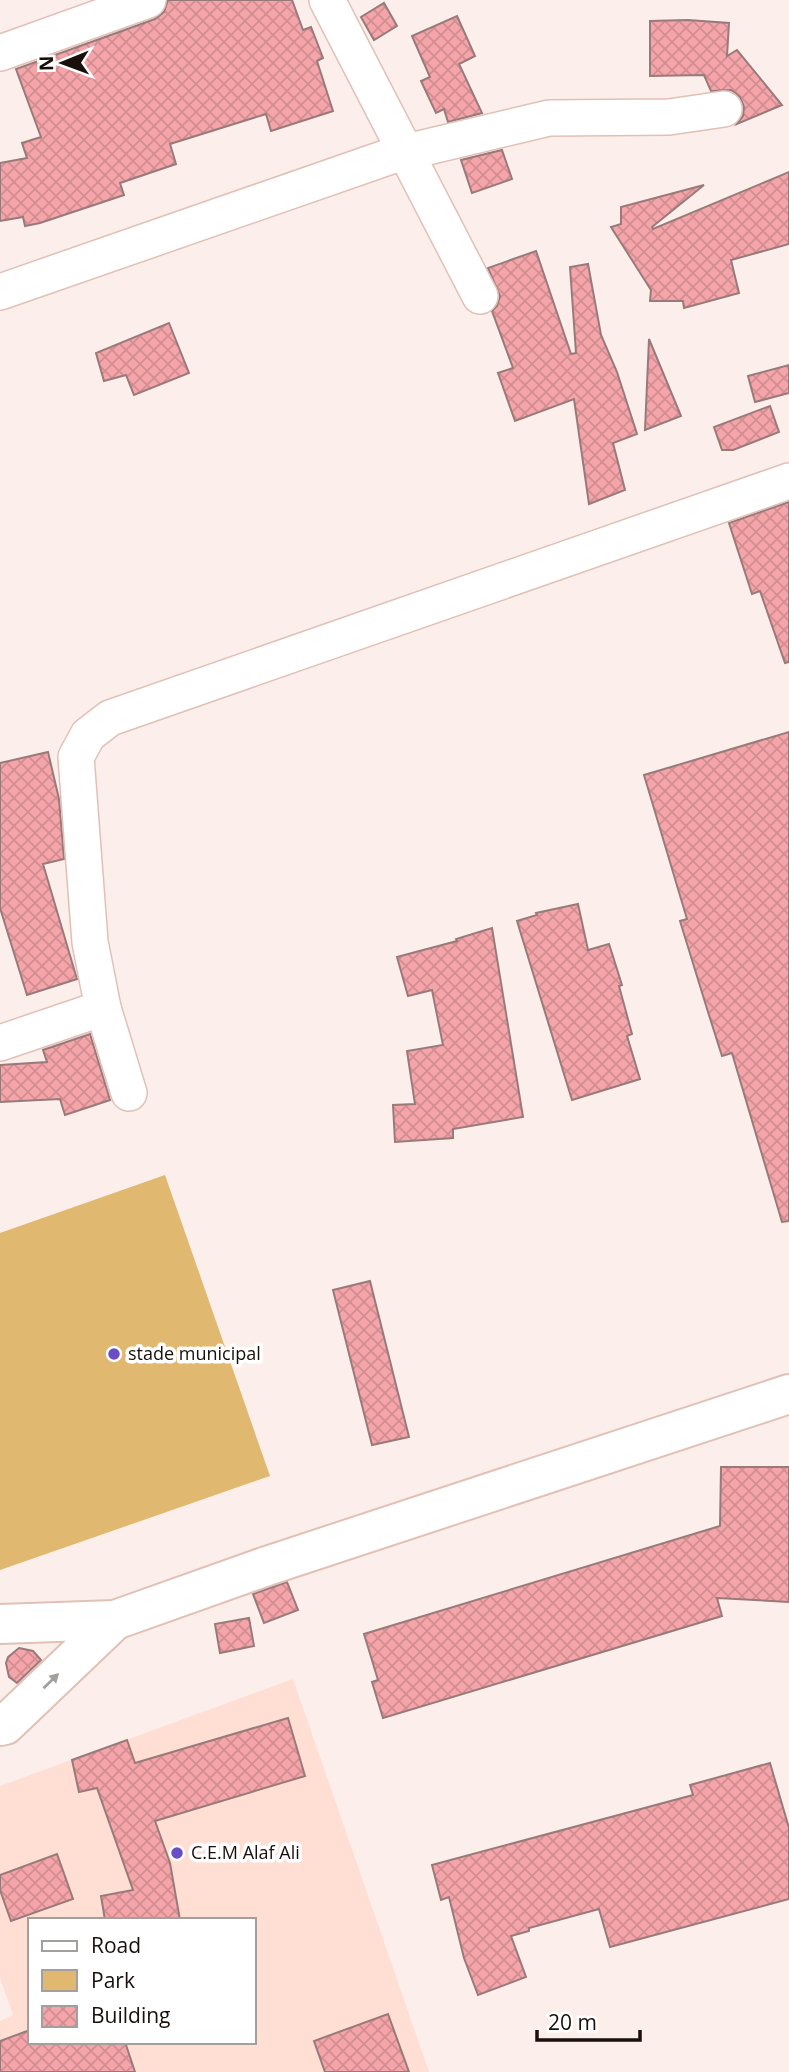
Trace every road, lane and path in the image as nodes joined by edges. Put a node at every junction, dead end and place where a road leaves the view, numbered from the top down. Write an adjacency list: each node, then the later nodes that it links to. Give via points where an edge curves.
1 (148, 0): 3 (street)
2 (327, 0): 5 (street)
3 (0, 53)
4 (724, 109): 5 (street, via 669,117 549,118)
5 (406, 152): 6 (street); 7 (street)
6 (0, 292)
7 (480, 296)
8 (789, 481): 9 (street, via 110,718 89,735 76,757 90,942)
9 (103, 1008): 10 (street); 11 (street)
10 (0, 1042)
11 (129, 1093)
12 (789, 1394): 13 (street)
13 (115, 1620): 14 (street); 15 (street, one-way to 13)
14 (0, 1624)
15 (0, 1726)

